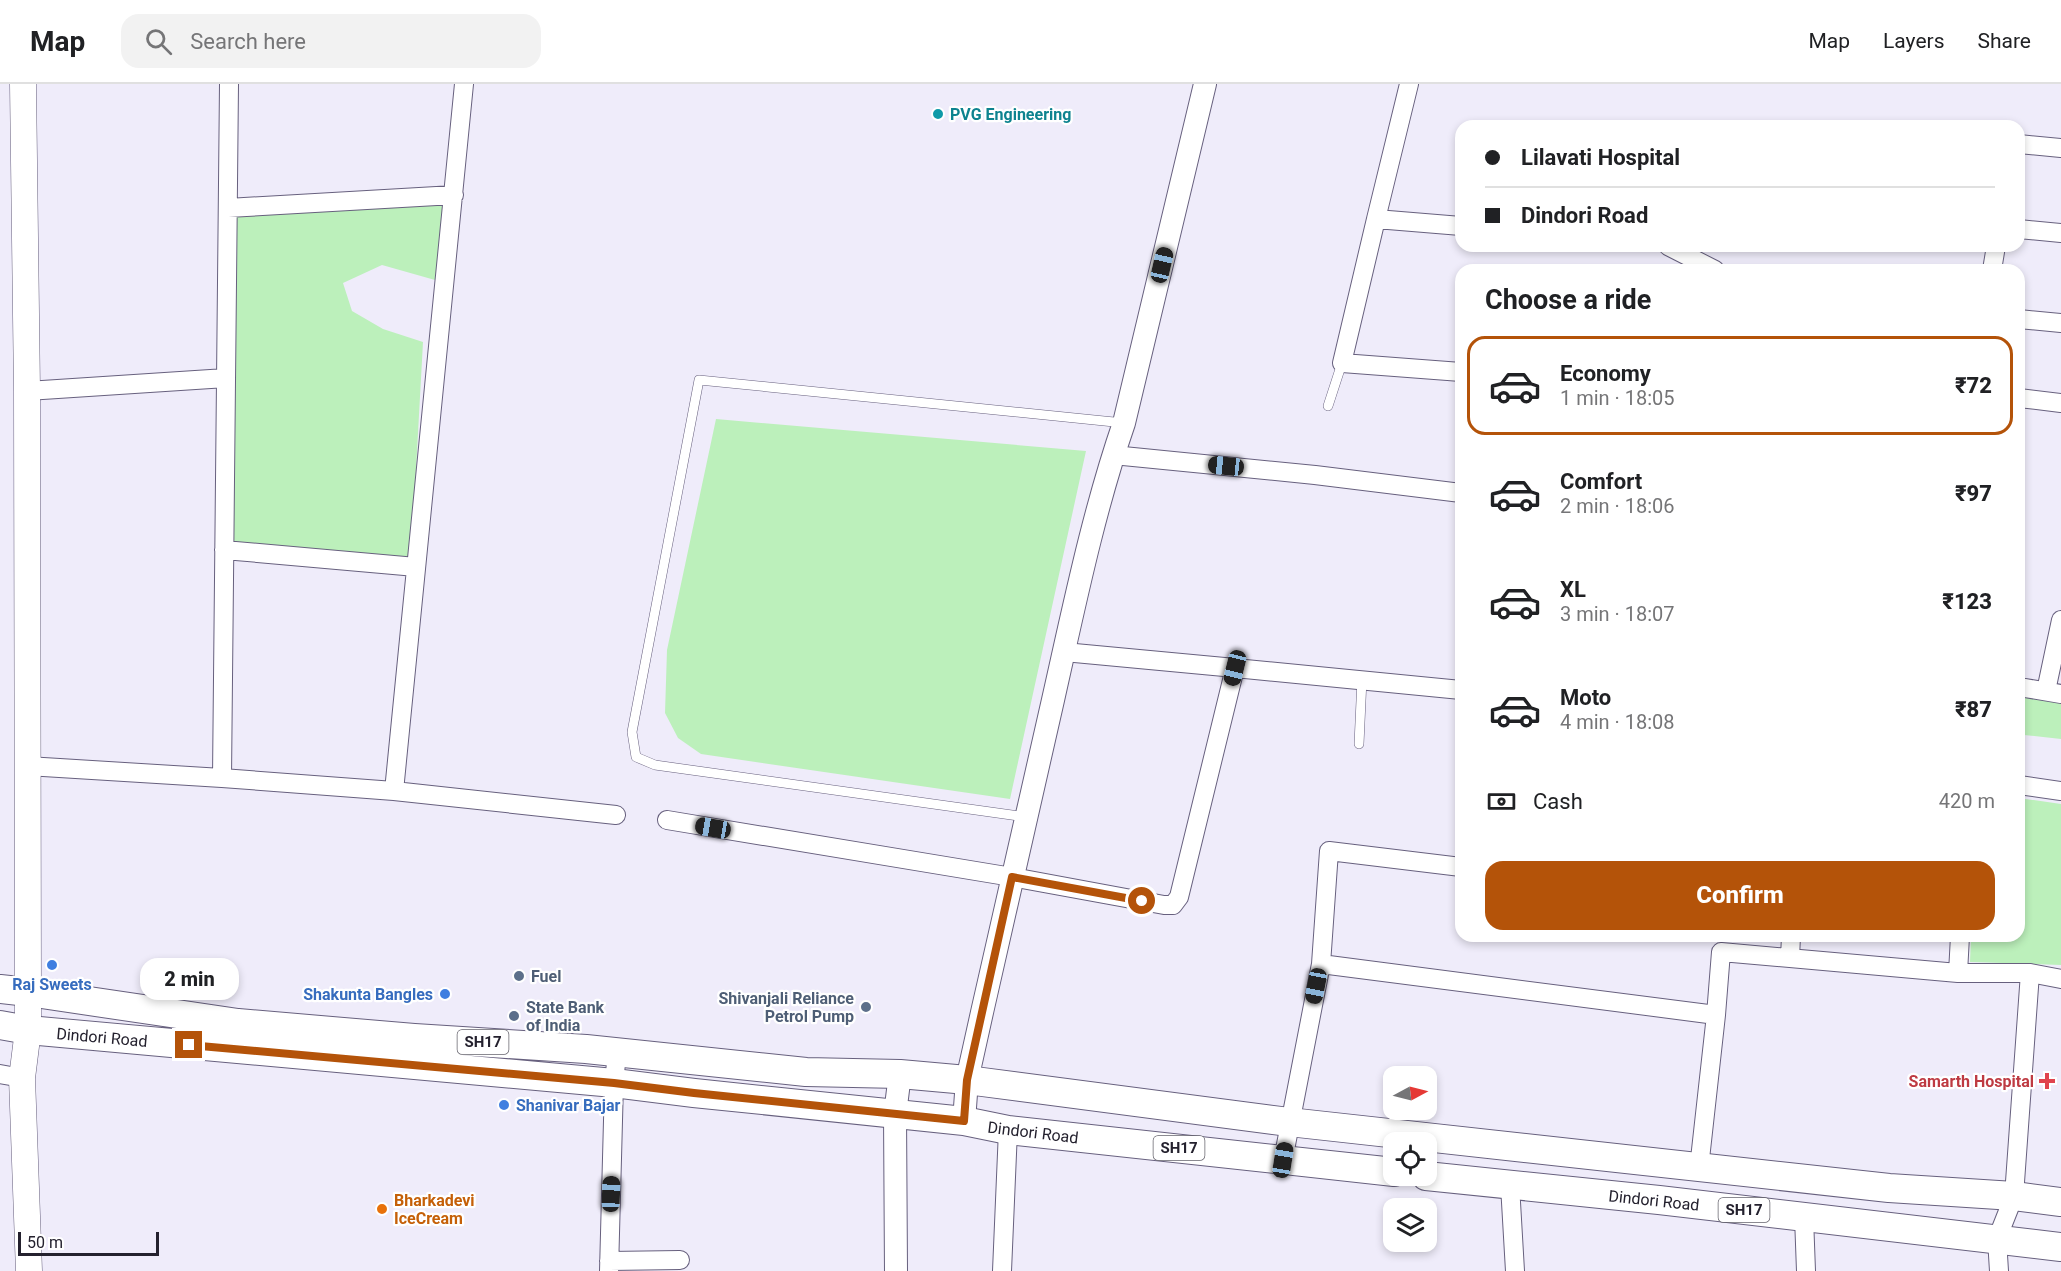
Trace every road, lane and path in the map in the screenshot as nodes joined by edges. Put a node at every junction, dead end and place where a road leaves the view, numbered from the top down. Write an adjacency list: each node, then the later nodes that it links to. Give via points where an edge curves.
1 (23, 84): 21 (main road)
2 (230, 84): 9 (street)
3 (464, 84): 8 (street)
4 (1205, 84): 25 (street)
5 (1409, 84): 10 (street)
6 (2025, 145): 7 (street)
7 (2061, 148)
8 (454, 195): 9 (street); 29 (street)
9 (228, 208): 20 (street)
10 (1376, 219): 11 (street); 18 (street)
11 (1455, 226)
12 (2025, 230): 13 (street)
13 (2061, 233)
14 (1680, 252): 15 (street)
15 (1703, 264)
16 (2025, 319): 17 (street)
17 (2061, 323)
18 (1342, 363): 19 (street); 24 (lane)
19 (1455, 372)
20 (226, 378): 21 (street); 28 (street)
21 (27, 391): 38 (main road)
22 (2025, 399): 23 (street)
23 (2061, 403)
24 (1328, 406)
25 (1124, 423): 26 (street); 44 (lane, via 699,380 632,732 636,757 655,765)
26 (1113, 455): 27 (street); 31 (street)
27 (1455, 492)
28 (224, 550): 29 (street); 39 (street)
29 (416, 567): 41 (street)
30 (2061, 620): 36 (street)
31 (1064, 652): 32 (street); 44 (street)
32 (1235, 668): 33 (street); 47 (street, via 1179,897 1173,905)
33 (1362, 679): 35 (street); 37 (lane)
34 (2025, 688): 36 (street)
35 (1455, 689)
36 (2054, 692)
37 (1359, 744)
38 (27, 766): 39 (street); 57 (main road)
39 (222, 778): 41 (street)
40 (2025, 786): 42 (street)
41 (394, 791): 43 (street)
42 (2061, 791)
43 (616, 815)
44 (1026, 817): 47 (street)
45 (667, 820): 47 (street)
46 (1455, 866): 52 (street, via 1329,851)
47 (1012, 877): 65 (street)
48 (1791, 942): 51 (street)
49 (1960, 942): 53 (street)
50 (1722, 944): 51 (street); 58 (street)
51 (1790, 958): 53 (street)
52 (1320, 964): 58 (street); 69 (street)
53 (1958, 973): 54 (street)
54 (2030, 973): 55 (street); 76 (street)
55 (2061, 980)
56 (0, 989): 57 (main road, Dindori Road / SH17)
57 (28, 992): 61 (main road); 62 (main road, Dindori Road / SH17, via 238,1023)
58 (1716, 1015): 72 (street)
59 (0, 1025): 61 (main road, Dindori Road)
60 (0, 1030): 63 (main road)
61 (28, 1030): 63 (main road); 66 (main road, Dindori Road / SH17)
62 (617, 1053): 64 (main road, Dindori Road / SH17, via 806,1072); 66 (street)
63 (15, 1072): 83 (main road)
64 (900, 1074): 65 (main road, Dindori Road / SH17); 67 (street)
65 (967, 1080): 68 (street); 69 (main road, Dindori Road)
66 (614, 1083): 67 (main road, Dindori Road / SH17); 82 (street)
67 (895, 1114): 68 (main road, Dindori Road / SH17); 84 (street)
68 (964, 1121): 70 (main road, Dindori Road / SH17)
69 (1289, 1122): 71 (street); 72 (main road, Dindori Road)
70 (1008, 1130): 71 (main road, Dindori Road / SH17); 85 (street)
71 (1283, 1160): 73 (main road, Dindori Road / SH17)
72 (1699, 1168): 76 (main road, Dindori Road, via 1889,1188)
73 (1383, 1171)
74 (1437, 1177): 75 (main road, Dindori Road / SH17)
75 (1510, 1185): 78 (main road, Dindori Road / SH17); 86 (street)
76 (2014, 1196): 77 (main road, Dindori Road); 79 (street)
77 (2061, 1202)
78 (1804, 1217): 79 (main road, Dindori Road / SH17); 87 (street)
79 (1997, 1239): 80 (main road, Dindori Road / SH17); 88 (street)
80 (2061, 1247)
81 (680, 1260): 82 (street)
82 (609, 1266)
83 (29, 1271)
84 (896, 1271)
85 (1002, 1271)
86 (1515, 1271)
87 (1806, 1271)
88 (1999, 1271)

